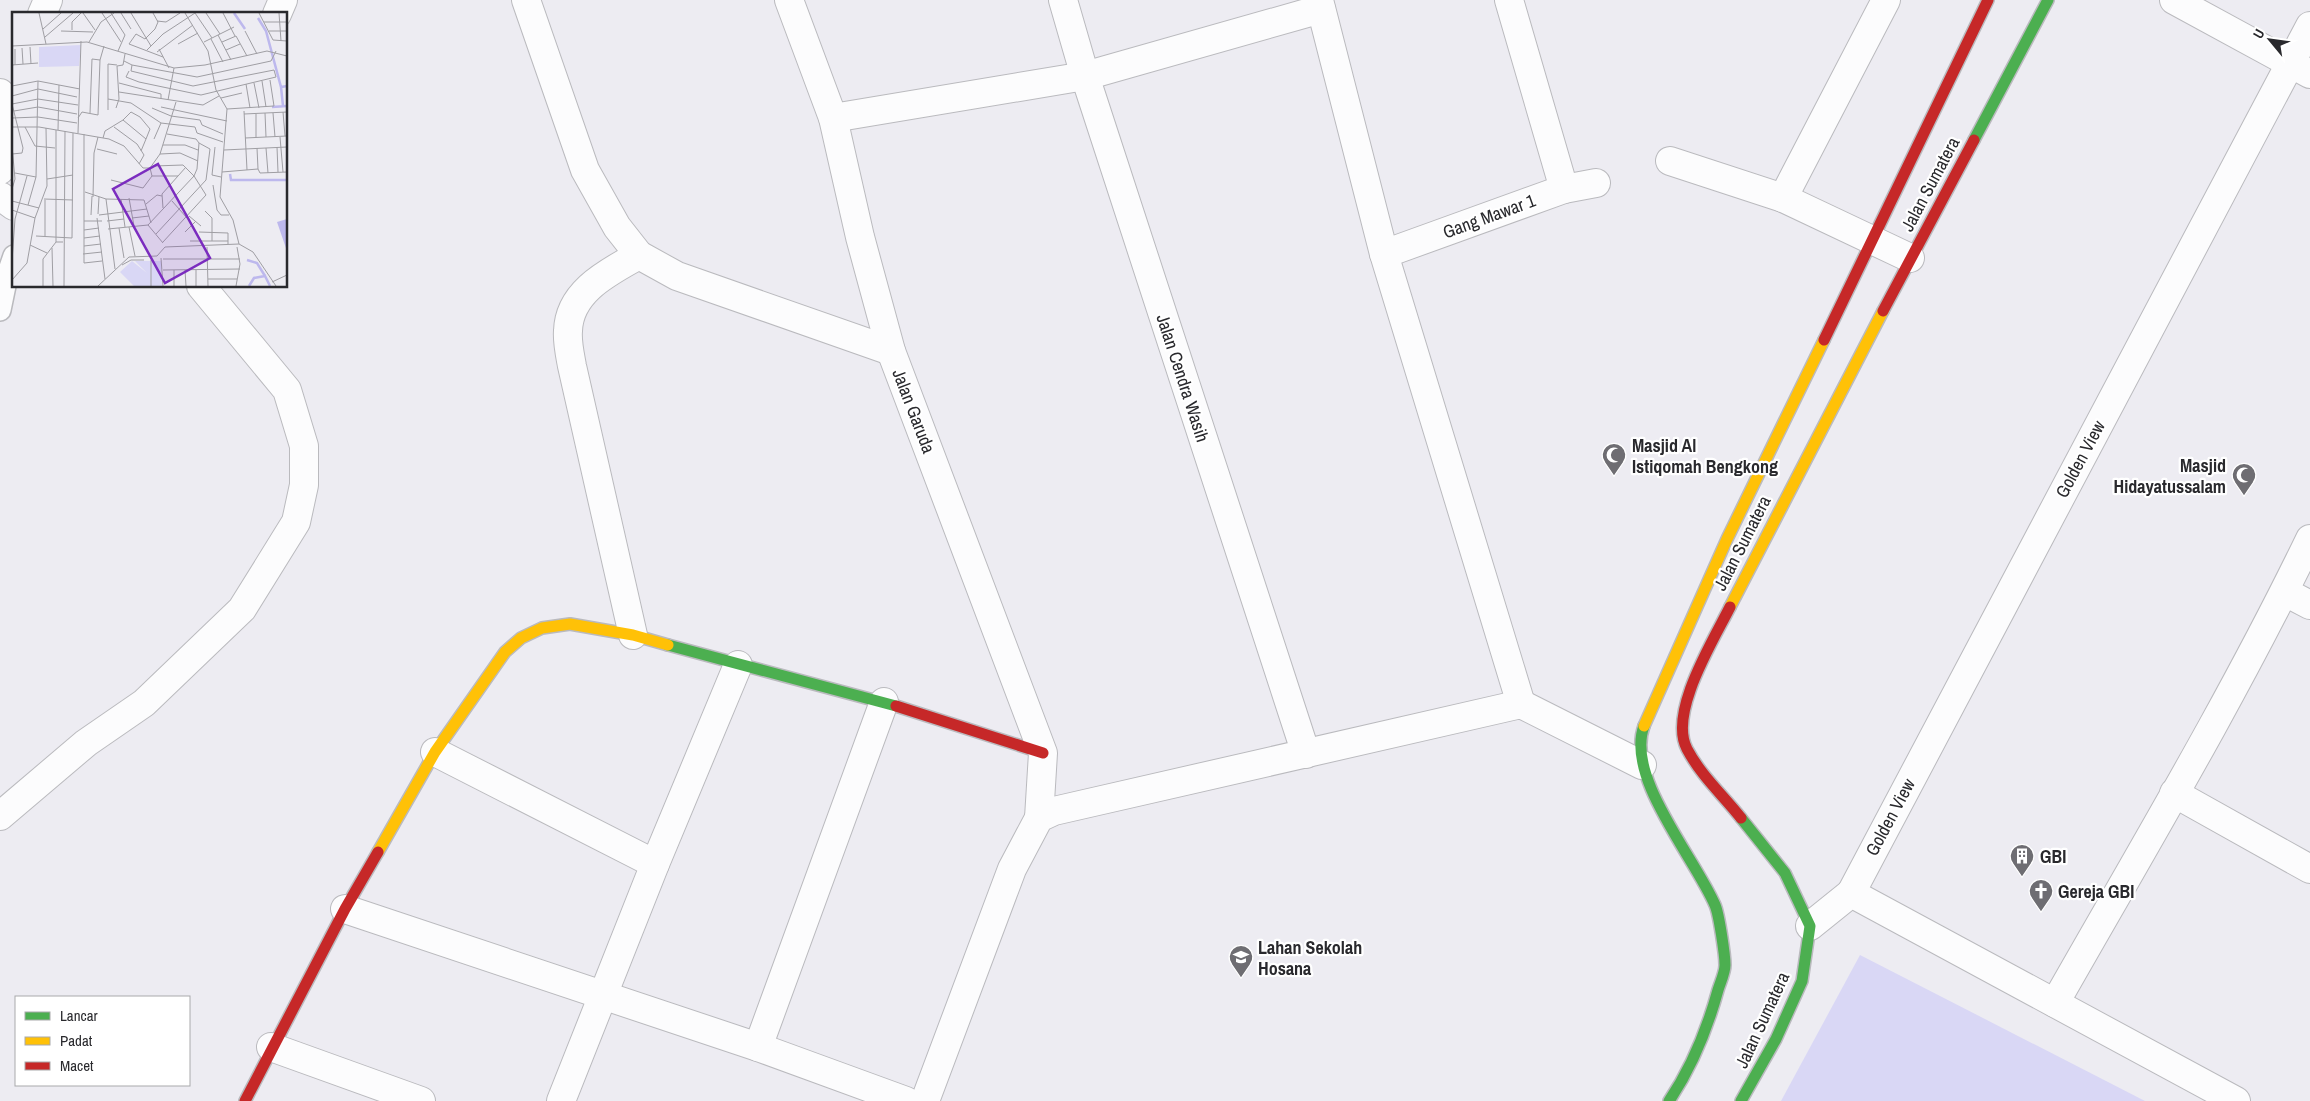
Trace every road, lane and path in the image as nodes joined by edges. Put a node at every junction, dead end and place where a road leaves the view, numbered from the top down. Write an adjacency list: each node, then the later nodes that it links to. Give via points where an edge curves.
1 (48, 0): 12 (street)
2 (283, 0): 13 (street)
3 (526, 0): 27 (street, via 585,170 617,226)
4 (789, 0): 18 (street, Jalan Garuda)
5 (1063, 0): 16 (street, Jalan Cendra Wasih)
6 (1509, 0): 22 (street)
7 (1886, 0): 24 (street)
8 (1988, 0): 26 (main road, Jalan Sumatera)
9 (2048, 0): 29 (main road, Jalan Sumatera)
10 (2174, 0): 15 (street)
11 (1320, 4): 16 (street); 28 (street)
12 (43, 12)
13 (278, 12)
14 (2310, 26): 15 (street, Golden View)
15 (2299, 69): 50 (street, Golden View)
16 (1086, 76): 18 (street); 43 (street, Jalan Cendra Wasih)
17 (6, 92): 20 (street, via 4,160)
18 (833, 118): 33 (street, Jalan Garuda, via 860,237)
19 (1670, 161): 24 (street)
20 (0, 170)
21 (1596, 183): 22 (street, Gang Mawar 1)
22 (1564, 189): 28 (street, Gang Mawar 1)
23 (0, 196): 25 (street)
24 (1783, 198): 26 (street)
25 (12, 205)
26 (1872, 239): 29 (street); 44 (main road, Jalan Sumatera, via 1727,539 1643,729)
27 (639, 254): 33 (street, via 677,276); 37 (street, via 586,289 574,306 568,330 572,366)
28 (1384, 254): 40 (street)
29 (1910, 258): 52 (main road, Jalan Sumatera, via 1694,678 1682,719 1686,747 1708,782 1785,873)
30 (12, 261): 32 (lane)
31 (203, 288): 46 (street, via 287,390 304,446 304,485 296,522 242,609 144,703 86,744)
32 (0, 310)
33 (891, 351): 42 (street, Jalan Garuda)
34 (2310, 539): 35 (street)
35 (2285, 592): 36 (street); 45 (street)
36 (2310, 605)
37 (633, 635): 38 (main road); 41 (main road, via 570,624 542,628 521,638 505,652)
38 (738, 665): 39 (main road); 48 (street)
39 (884, 702): 42 (main road); 56 (street)
40 (1521, 704): 43 (street); 44 (street)
41 (435, 752): 48 (street); 51 (main road)
42 (1043, 752): 47 (street, Jalan Garuda)
43 (1306, 754): 47 (street, via 1054,811)
44 (1642, 765): 62 (main road, Jalan Sumatera, via 1658,806 1716,907 1725,965 1712,1011 1686,1074)
45 (2174, 793): 49 (street); 54 (street)
46 (0, 816)
47 (1039, 818): 61 (street, via 1012,869)
48 (654, 864): 53 (street)
49 (2310, 869)
50 (1851, 892): 52 (street); 54 (street)
51 (344, 909): 53 (street); 55 (main road)
52 (1810, 926): 63 (main road, Jalan Sumatera, via 1802,981 1776,1039)
53 (602, 996): 56 (street); 59 (street)
54 (2055, 1003): 64 (street)
55 (271, 1047): 57 (main road); 58 (street)
56 (758, 1047): 60 (street)
57 (245, 1101)
58 (421, 1101)
59 (561, 1101)
60 (906, 1101)
61 (925, 1101)
62 (1670, 1101)
63 (1741, 1101)
64 (2236, 1101)

